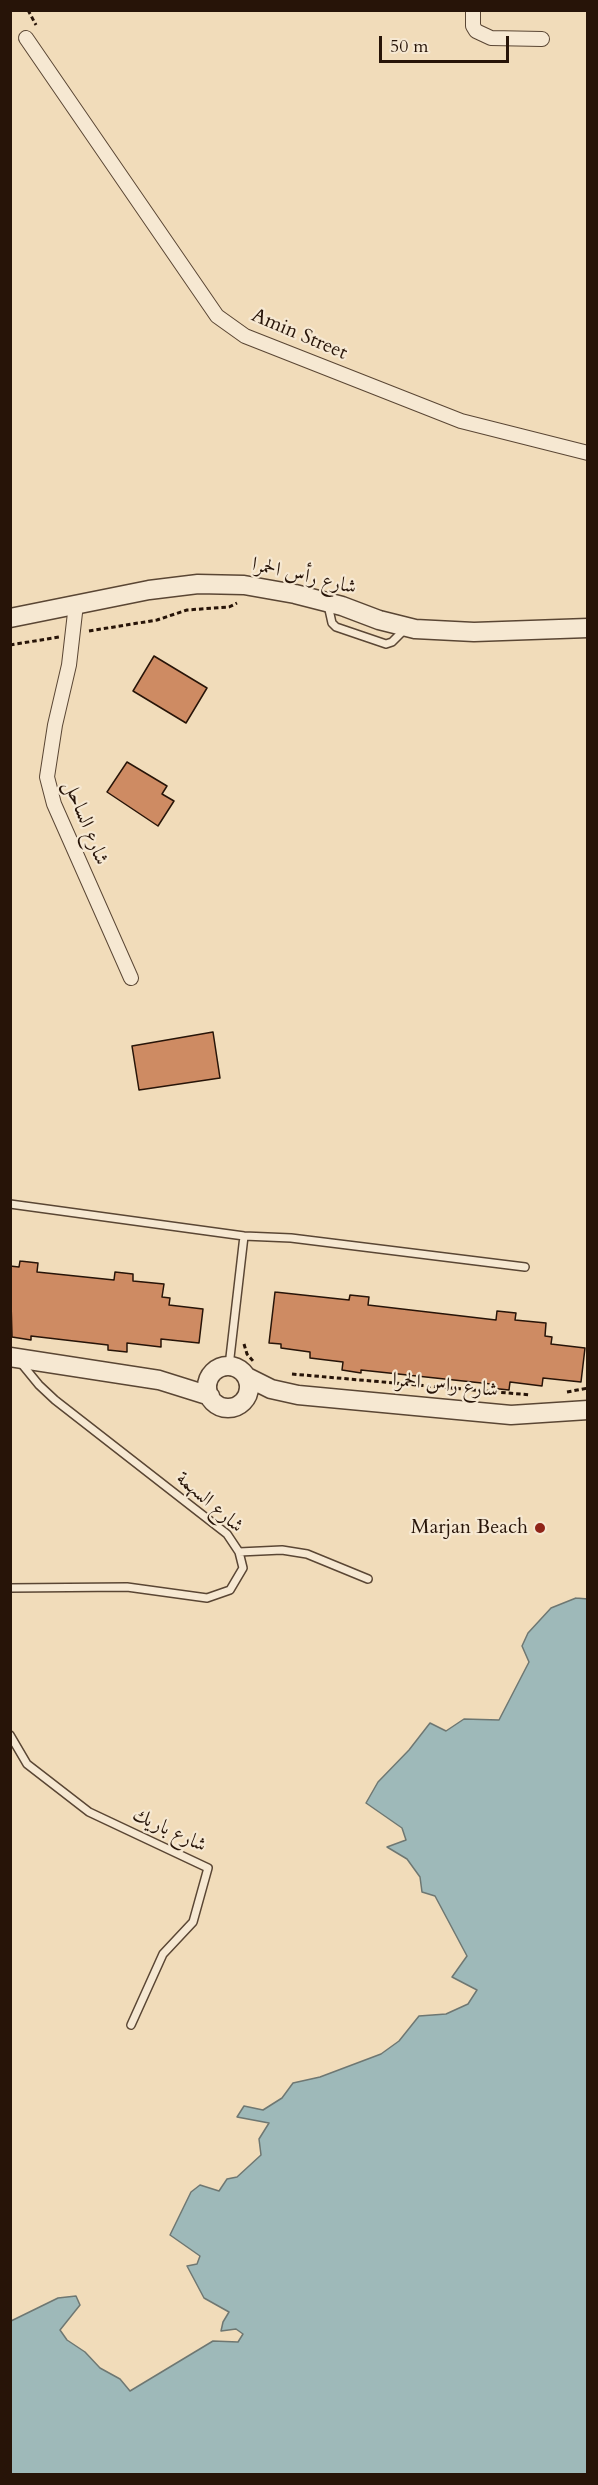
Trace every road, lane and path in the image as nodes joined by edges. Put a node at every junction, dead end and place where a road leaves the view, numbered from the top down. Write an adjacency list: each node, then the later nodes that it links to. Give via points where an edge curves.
1 (473, 10): 3 (street, via 476,31 491,38)
2 (26, 38): 4 (street, Amin Street, via 217,316 245,336 461,421)
3 (542, 39)
4 (588, 453)
5 (245, 598): 9 (path, via 230,608 187,610 157,620)
6 (76, 604): 7 (street, شارع رأس الحمرا); 8 (street, شارع رأس الحمرا, via 198,584 244,585 327,602 407,627 474,632); 9 (street, شارع الساحل)
7 (10, 618)
8 (588, 628)
9 (73, 634): 10 (path); 11 (street, شارع الساحل, via 48,768 49,791)
10 (10, 645)
11 (131, 978)
12 (10, 1204): 13 (lane)
13 (244, 1236): 14 (lane, via 291,1238); 15 (lane)
14 (525, 1267)
15 (232, 1340): 17 (lane); 18 (path, via 243,1341)
16 (18, 1358): 21 (street); 29 (lane, شارع السهمة, via 55,1400 227,1534)
17 (229, 1366): 18 (street); 20 (street)
18 (251, 1370): 24 (street, شارع راس الحمرا, via 264,1386); 27 (street, via 249,1391)
19 (285, 1374): 25 (path)
20 (210, 1375): 21 (street, via 194,1380); 26 (street)
21 (159, 1380): 26 (street)
22 (588, 1388): 23 (path)
23 (557, 1394)
24 (298, 1395): 27 (street, شارع راس الحمرا); 28 (street, شارع راس الحمرا, via 511,1415)
25 (535, 1395)
26 (210, 1396): 27 (street, via 227,1408)
27 (241, 1403)
28 (588, 1410)
29 (239, 1552): 30 (lane, via 282,1550 308,1554); 31 (lane, شارع السهمة, via 243,1568 230,1590 207,1598 127,1587)
30 (368, 1579)
31 (10, 1588)
32 (10, 1735): 33 (lane, شارع باريك, via 27,1764 89,1812 208,1868 193,1922 163,1954)
33 (131, 2025)

